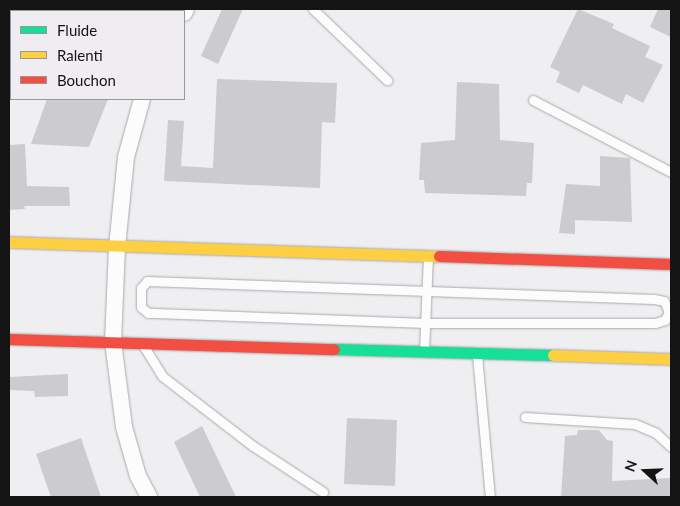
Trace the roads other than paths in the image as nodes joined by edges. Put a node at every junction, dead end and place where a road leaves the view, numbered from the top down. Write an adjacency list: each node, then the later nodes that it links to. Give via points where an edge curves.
1 (313, 9): 2 (lane)
2 (387, 80)
3 (142, 100): 7 (street, via 126,157)
4 (533, 100): 5 (lane)
5 (671, 172)
6 (9, 242): 7 (street)
7 (117, 247): 8 (street); 13 (street)
8 (428, 256): 9 (street); 10 (lane)
9 (671, 264)
10 (429, 292): 11 (lane); 11 (lane, via 654,299 664,301 669,312 665,320 655,323); 11 (lane, via 147,282 141,288 141,307 148,313)
11 (426, 324): 15 (lane)
12 (9, 339): 13 (street)
13 (113, 342): 14 (street); 21 (street, via 124,427 138,476)
14 (142, 343): 15 (street); 20 (lane, via 162,376 253,446)
15 (424, 354): 16 (street)
16 (477, 355): 17 (street); 22 (lane)
17 (671, 359)
18 (525, 417): 19 (lane, via 635,424 656,433)
19 (671, 447)
20 (323, 492)
21 (150, 497)
22 (490, 497)

